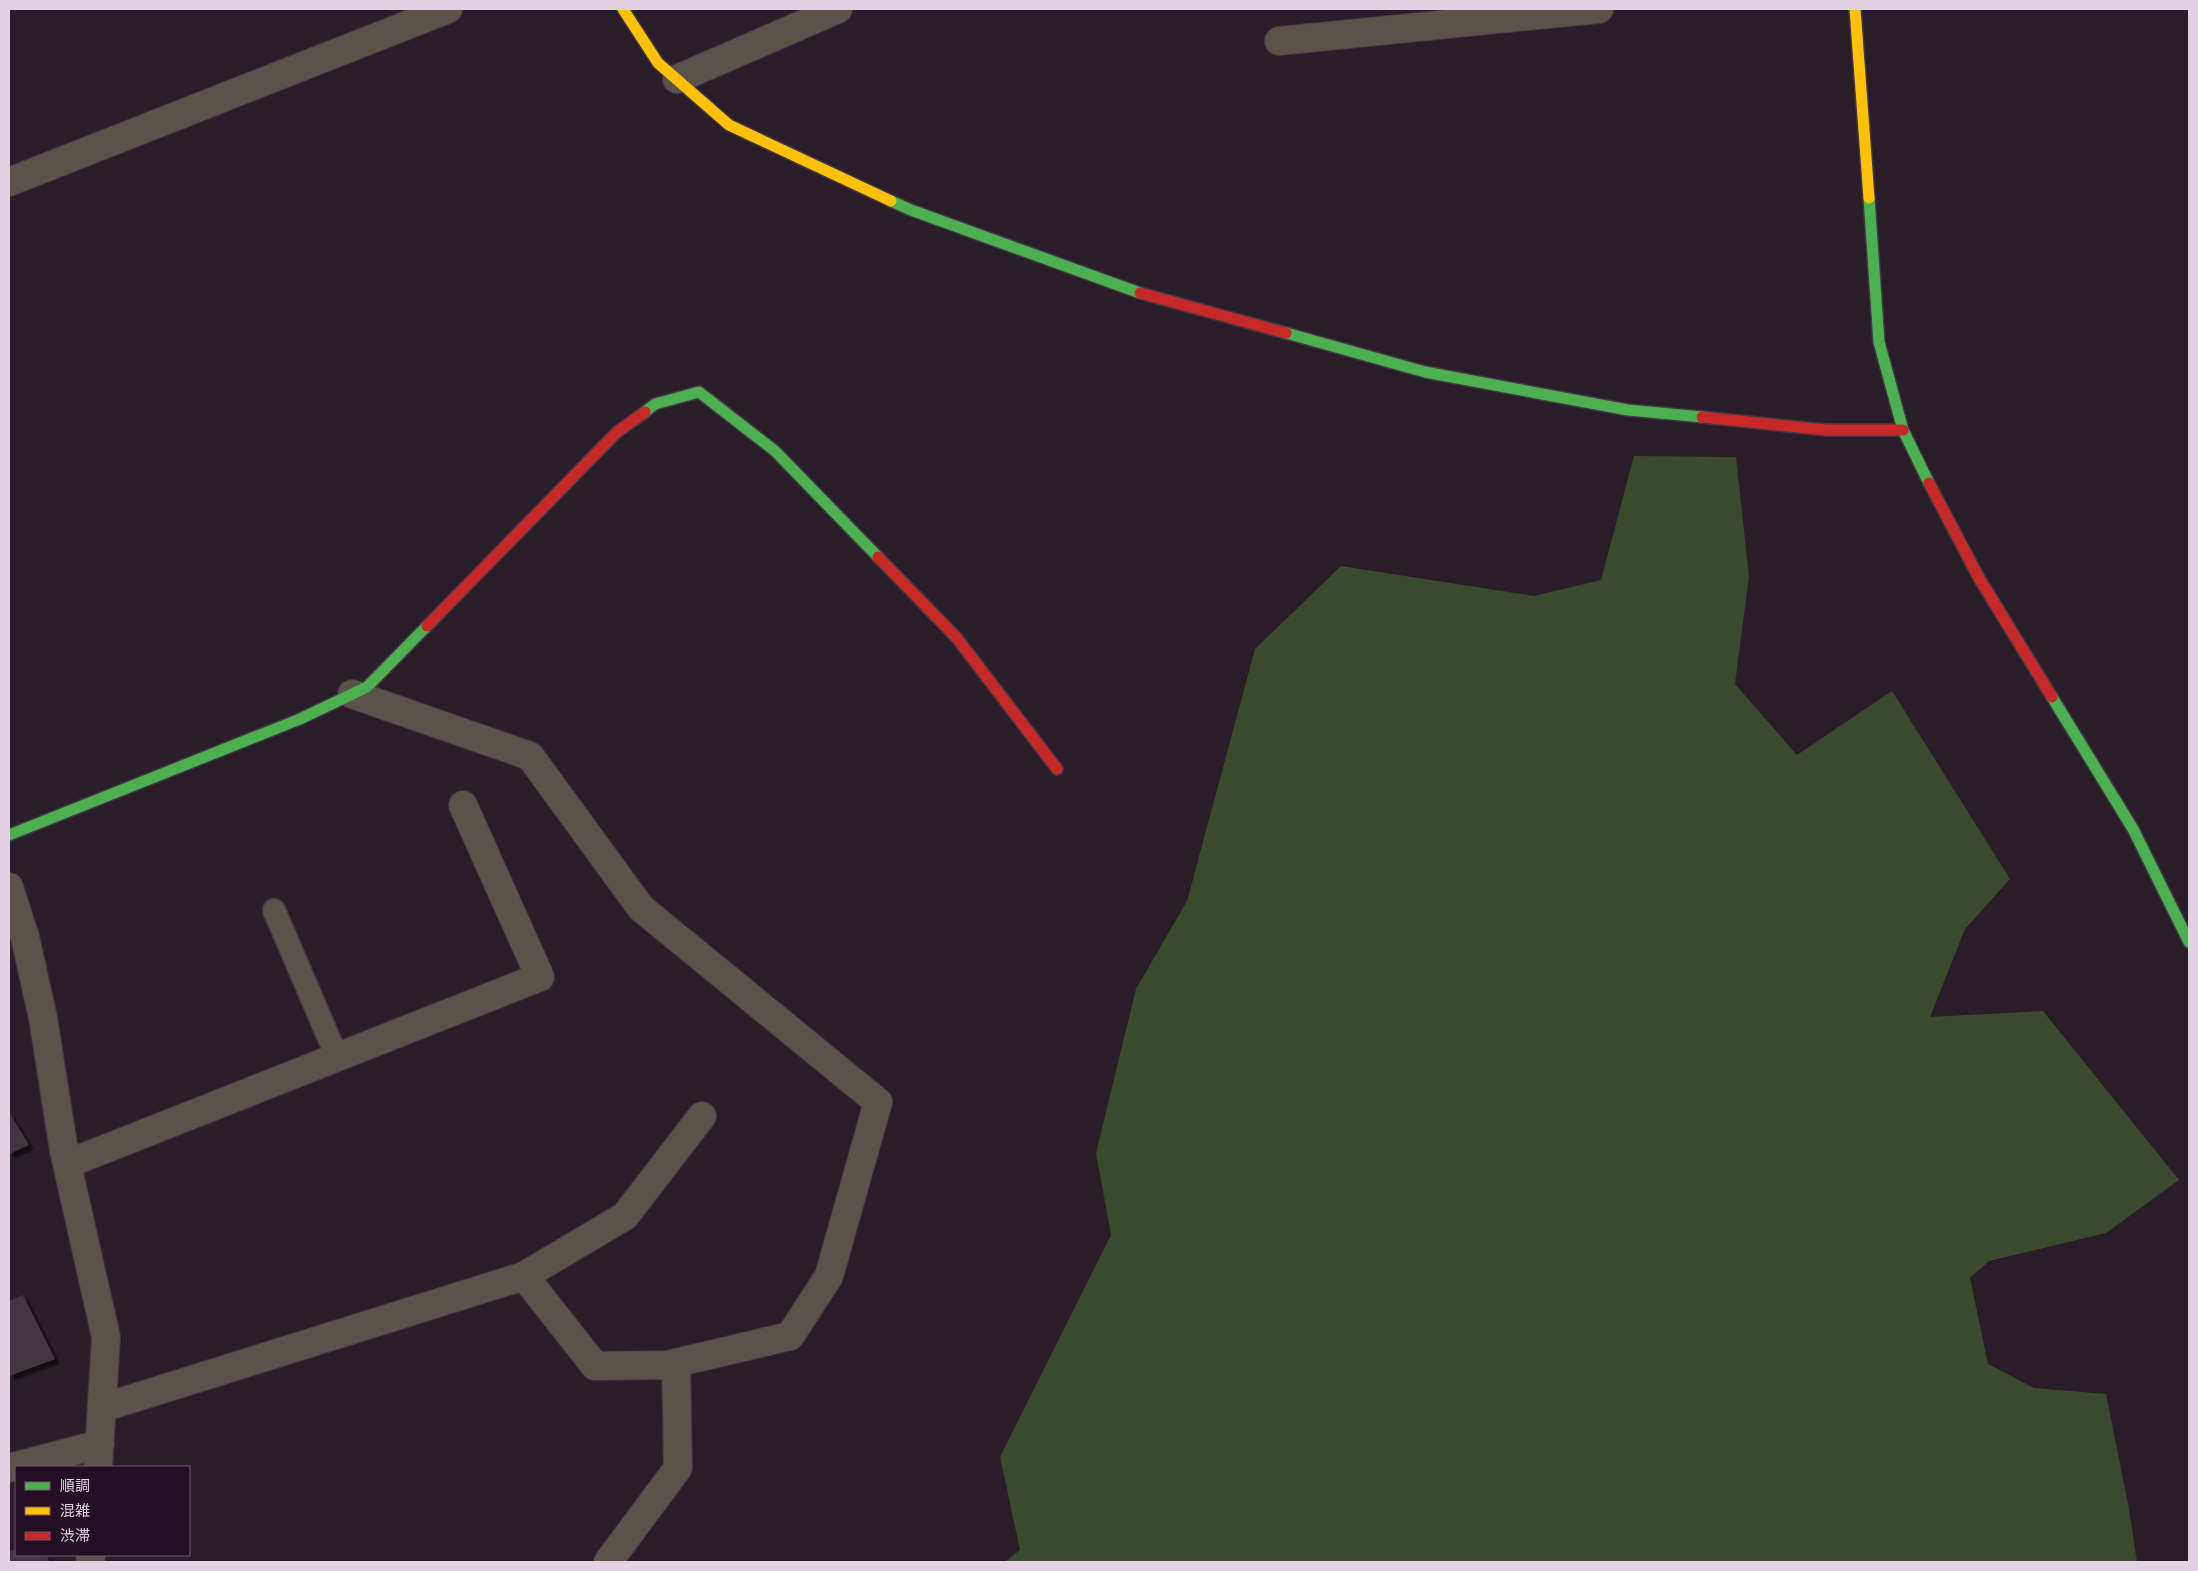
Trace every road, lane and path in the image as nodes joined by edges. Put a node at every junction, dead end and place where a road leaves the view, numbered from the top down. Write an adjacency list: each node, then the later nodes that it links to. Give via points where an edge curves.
1 (448, 9): 9 (street)
2 (623, 9): 8 (street, via 658,63)
3 (838, 9): 8 (street)
4 (1598, 9): 6 (street)
5 (1855, 9): 10 (street, via 1879,342)
6 (1406, 18): 7 (street)
7 (1279, 41)
8 (677, 79): 10 (street, via 729,125 911,210 1137,291 1425,372 1618,408 1826,430)
9 (9, 182)
10 (1902, 430): 17 (street, via 1979,578 2133,829)
11 (352, 694): 12 (street, via 367,687 617,432 655,404 698,392 776,451 956,637); 14 (street, via 300,719); 22 (street, via 530,756 642,908 878,1102 829,1276 790,1336)
12 (1057, 769)
13 (463, 805): 18 (street, via 540,978)
14 (9, 835)
15 (9, 887): 20 (street, via 25,938 43,1018)
16 (274, 910): 18 (lane)
17 (2189, 939)
18 (337, 1057): 20 (street)
19 (702, 1116): 21 (street, via 625,1216)
20 (67, 1164): 23 (street, via 106,1337)
21 (524, 1276): 22 (street, via 595,1366); 23 (street)
22 (676, 1363): 26 (street, via 678,1468)
23 (102, 1408): 24 (street)
24 (99, 1456): 25 (street)
25 (24, 1466)
26 (608, 1562)

